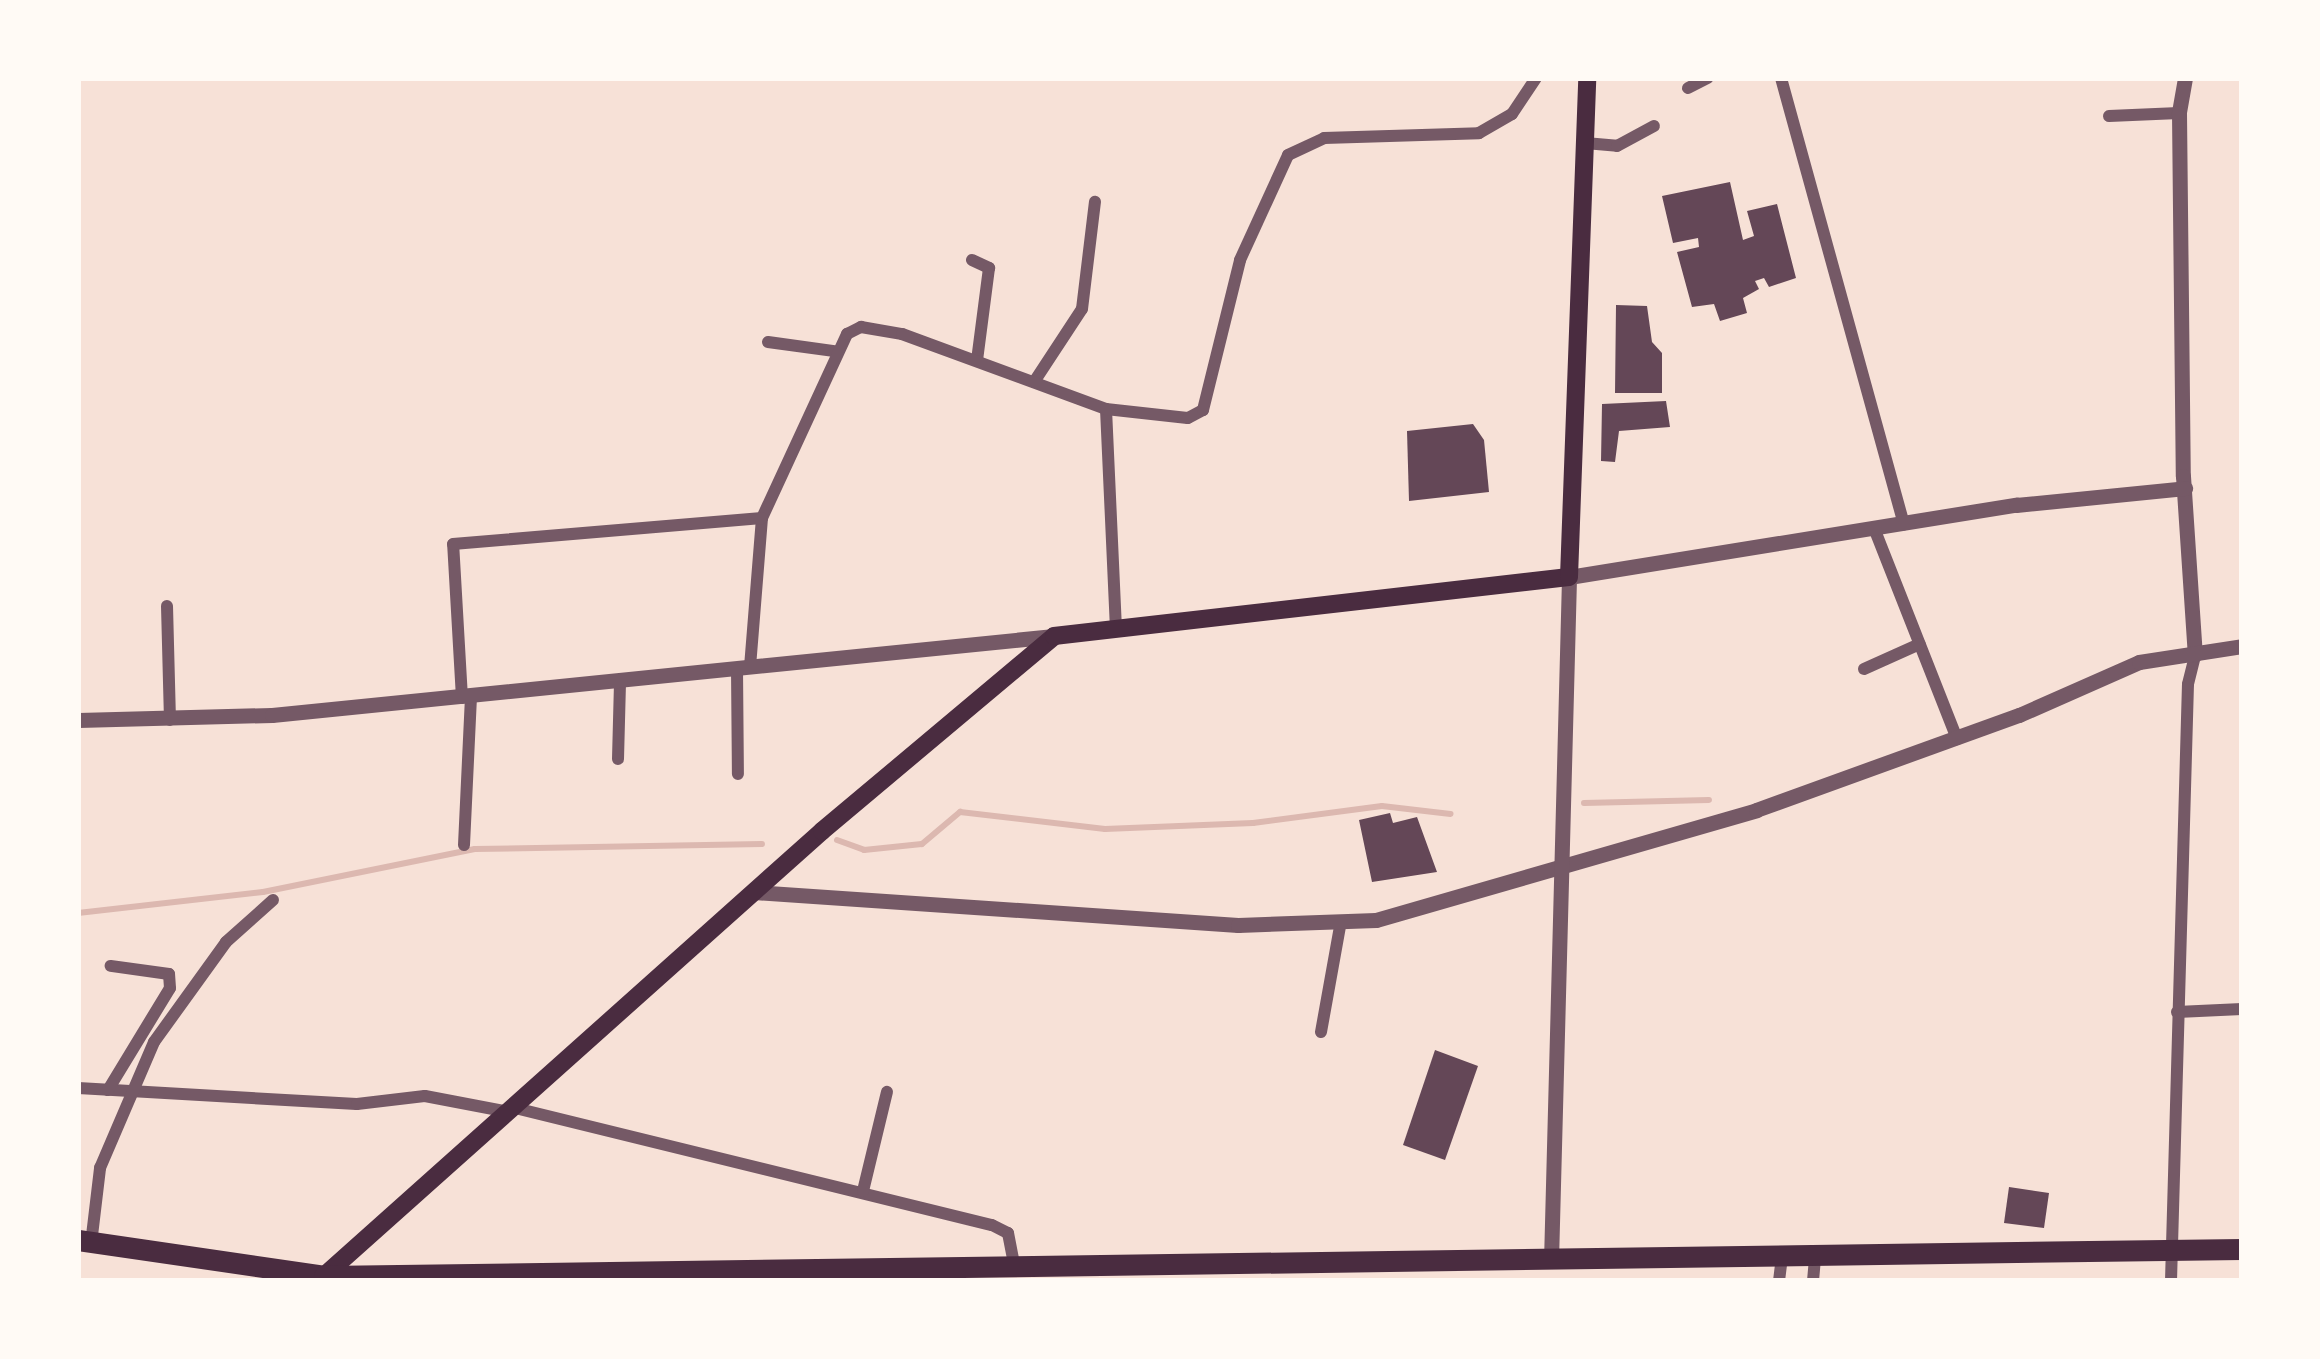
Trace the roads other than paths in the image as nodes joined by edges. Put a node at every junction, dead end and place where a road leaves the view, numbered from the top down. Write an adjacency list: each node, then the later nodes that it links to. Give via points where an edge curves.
1 (1537, 78): 17 (street, via 1512,115 1479,133 1324,138 1288,155 1240,260 1203,410 1168,420)
2 (1587, 78): 10 (main road)
3 (1708, 78): 6 (street)
4 (1781, 78): 20 (street)
5 (2185, 78): 7 (street)
6 (1688, 88)
7 (2179, 113): 8 (street); 18 (street)
8 (2109, 116)
9 (1654, 125): 10 (street, via 1616,146)
10 (1585, 143): 22 (main road)
11 (1095, 202): 16 (street, via 1082,310)
12 (972, 260): 15 (street, via 989,268)
13 (768, 342): 14 (street)
14 (834, 351): 15 (street, via 861,327); 19 (street)
15 (977, 359): 16 (street)
16 (1034, 382): 17 (street)
17 (1106, 409): 24 (street)
18 (2185, 488): 20 (street); 28 (street)
19 (762, 518): 29 (street); 32 (street, via 453,544)
20 (1904, 524): 21 (street)
21 (1874, 528): 22 (street); 26 (street)
22 (1569, 577): 24 (main road); 39 (street)
23 (167, 606): 34 (street)
24 (1116, 629): 25 (main road)
25 (1054, 636): 29 (street); 40 (main road)
26 (1920, 644): 30 (street); 35 (street)
27 (2242, 646): 28 (street)
28 (2195, 655): 35 (street, via 2139,662); 45 (street)
29 (744, 668): 31 (street); 37 (street)
30 (1864, 669)
31 (620, 681): 32 (street); 36 (street)
32 (466, 697): 34 (street); 38 (street)
33 (78, 720): 34 (street)
34 (170, 720)
35 (1958, 739): 39 (street)
36 (618, 759)
37 (738, 774)
38 (464, 845)
39 (1562, 868): 42 (street); 59 (street)
40 (754, 892): 42 (street); 51 (main road)
41 (272, 900): 50 (street, via 188,991)
42 (1340, 926): 46 (street)
43 (110, 966): 48 (street, via 170,974 170,988)
44 (2242, 1010): 45 (street)
45 (2177, 1012): 54 (street)
46 (1321, 1032)
47 (78, 1088): 48 (street)
48 (108, 1090): 50 (street)
49 (886, 1091): 52 (street)
50 (130, 1092): 51 (street, via 357,1104 425,1096); 53 (street, via 100,1168)
51 (507, 1109): 52 (street); 60 (main road)
52 (863, 1191): 58 (street, via 992,1225 1015,1245)
53 (84, 1242): 60 (highway)
54 (2171, 1250): 55 (highway); 56 (highway); 63 (street)
55 (2242, 1250)
56 (1815, 1256): 57 (highway); 62 (street)
57 (1782, 1257): 59 (highway); 61 (street)
58 (1014, 1265): 59 (highway); 60 (highway)
59 (1551, 1271)
60 (321, 1278)
61 (1779, 1281)
62 (1813, 1281)
63 (2171, 1281)

